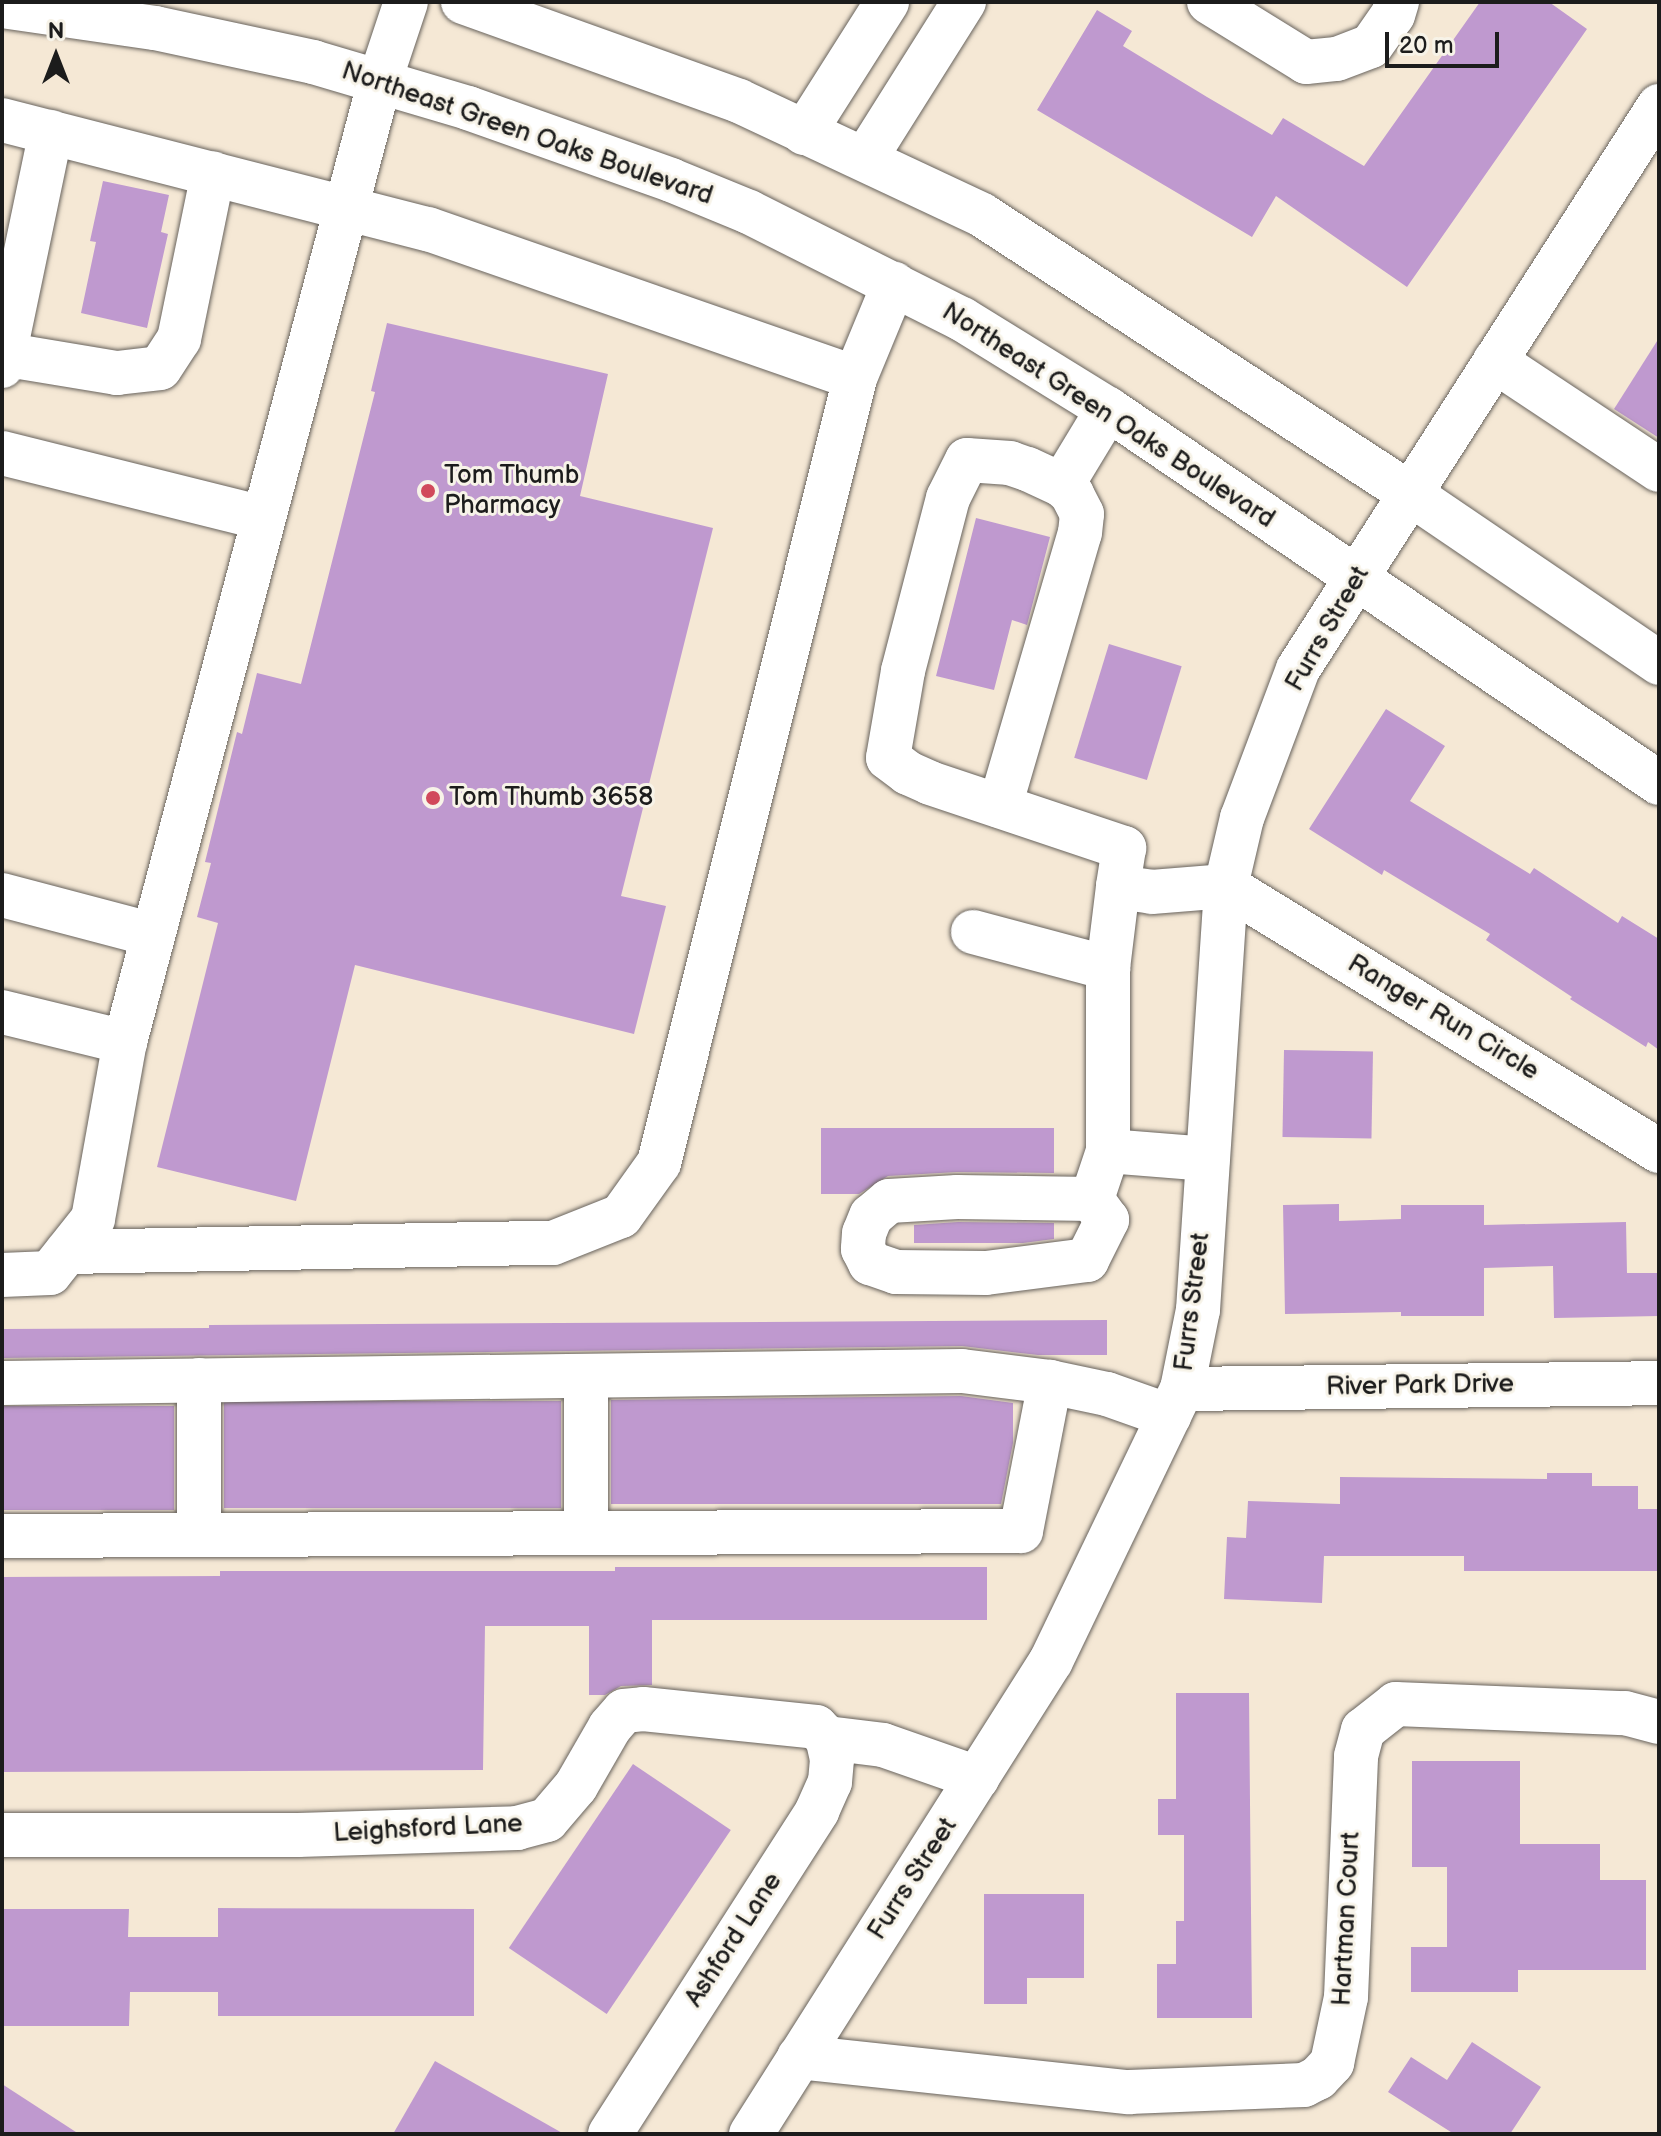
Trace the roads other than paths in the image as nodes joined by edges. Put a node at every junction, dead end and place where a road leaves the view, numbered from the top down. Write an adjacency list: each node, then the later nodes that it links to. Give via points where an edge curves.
1 (406, 2): 8 (street)
2 (463, 2): 12 (street, via 675,76)
3 (887, 2): 12 (street)
4 (964, 2): 13 (street)
5 (1397, 2): 7 (street, via 1371,46 1337,59 1306,62)
6 (2, 6): 8 (street, Northeast Green Oaks Boulevard, via 155,28)
7 (1222, 6)
8 (380, 80): 15 (street); 16 (street, Northeast Green Oaks Boulevard, via 671,180)
9 (1659, 106): 18 (street, Furrs Street)
10 (2, 120): 11 (street)
11 (51, 132): 14 (street); 17 (street)
12 (804, 133): 13 (street)
13 (865, 159): 24 (street, via 1012,232)
14 (213, 173): 15 (street); 17 (street, via 179,339 160,368 117,373)
15 (345, 207): 19 (street, via 472,244); 25 (street)
16 (894, 284): 19 (street); 20 (street, Northeast Green Oaks Boulevard, via 962,319)
17 (3, 358)
18 (1495, 361): 22 (street); 24 (street, Furrs Street)
19 (855, 378): 42 (street, via 659,1163 621,1216 553,1243)
20 (1108, 409): 23 (street); 26 (street, Northeast Green Oaks Boulevard)
21 (2, 453): 25 (street)
22 (1659, 470)
23 (1062, 485): 29 (street, via 1082,514 1080,533); 29 (street, via 1010,463 967,460 948,498 903,671 888,758 919,778)
24 (1412, 495): 26 (street, Furrs Street); 27 (street)
25 (263, 518): 34 (street)
26 (1356, 577): 28 (street, Northeast Green Oaks Boulevard); 30 (street, Furrs Street, via 1298,669 1242,818)
27 (1659, 663)
28 (1659, 783)
29 (1000, 806): 31 (street, via 1124,848)
30 (1226, 886): 31 (street, via 1152,892); 39 (street, Ranger Run Circle); 40 (street, Furrs Street)
31 (1118, 887): 35 (street)
32 (2, 895): 34 (street)
33 (973, 932): 35 (street)
34 (153, 935): 37 (street)
35 (1108, 968): 38 (street)
36 (2, 1012): 37 (street)
37 (125, 1042): 42 (street, via 93,1219)
38 (1108, 1151): 40 (street); 41 (street)
39 (1659, 1151)
40 (1208, 1159): 49 (street, Furrs Street, via 1198,1310)
41 (1092, 1199): 41 (street, via 1107,1220 1087,1260 986,1273 896,1272 870,1263 863,1249 871,1216 889,1201)
42 (67, 1252): 43 (street, via 50,1273)
43 (2, 1275)
44 (586, 1376): 45 (street); 46 (street, via 962,1371); 50 (street)
45 (199, 1380): 47 (street); 51 (street)
46 (1050, 1382): 49 (street); 50 (street, via 1021,1531)
47 (2, 1383)
48 (1659, 1383): 49 (street, River Park Drive)
49 (1175, 1402): 55 (street, Furrs Street, via 1051,1661)
50 (586, 1533): 51 (street)
51 (199, 1535): 52 (street)
52 (2, 1536)
53 (1659, 1722): 57 (street, Hartman Court, via 1625,1713 1396,1704 1363,1730 1356,1756 1346,1997 1332,2063 1304,2085 1129,2092)
54 (827, 1738): 55 (street, Leighsford Lane, via 883,1745); 56 (street, Leighsford Lane, via 816,1727 624,1711 576,1786 547,1820 517,1828 298,1835); 58 (street, Ashford Lane, via 830,1782 817,1811)
55 (977, 1778): 57 (street, Furrs Street)
56 (2, 1835)
57 (799, 2057): 59 (street, Furrs Street)
58 (610, 2134)
59 (751, 2134)

